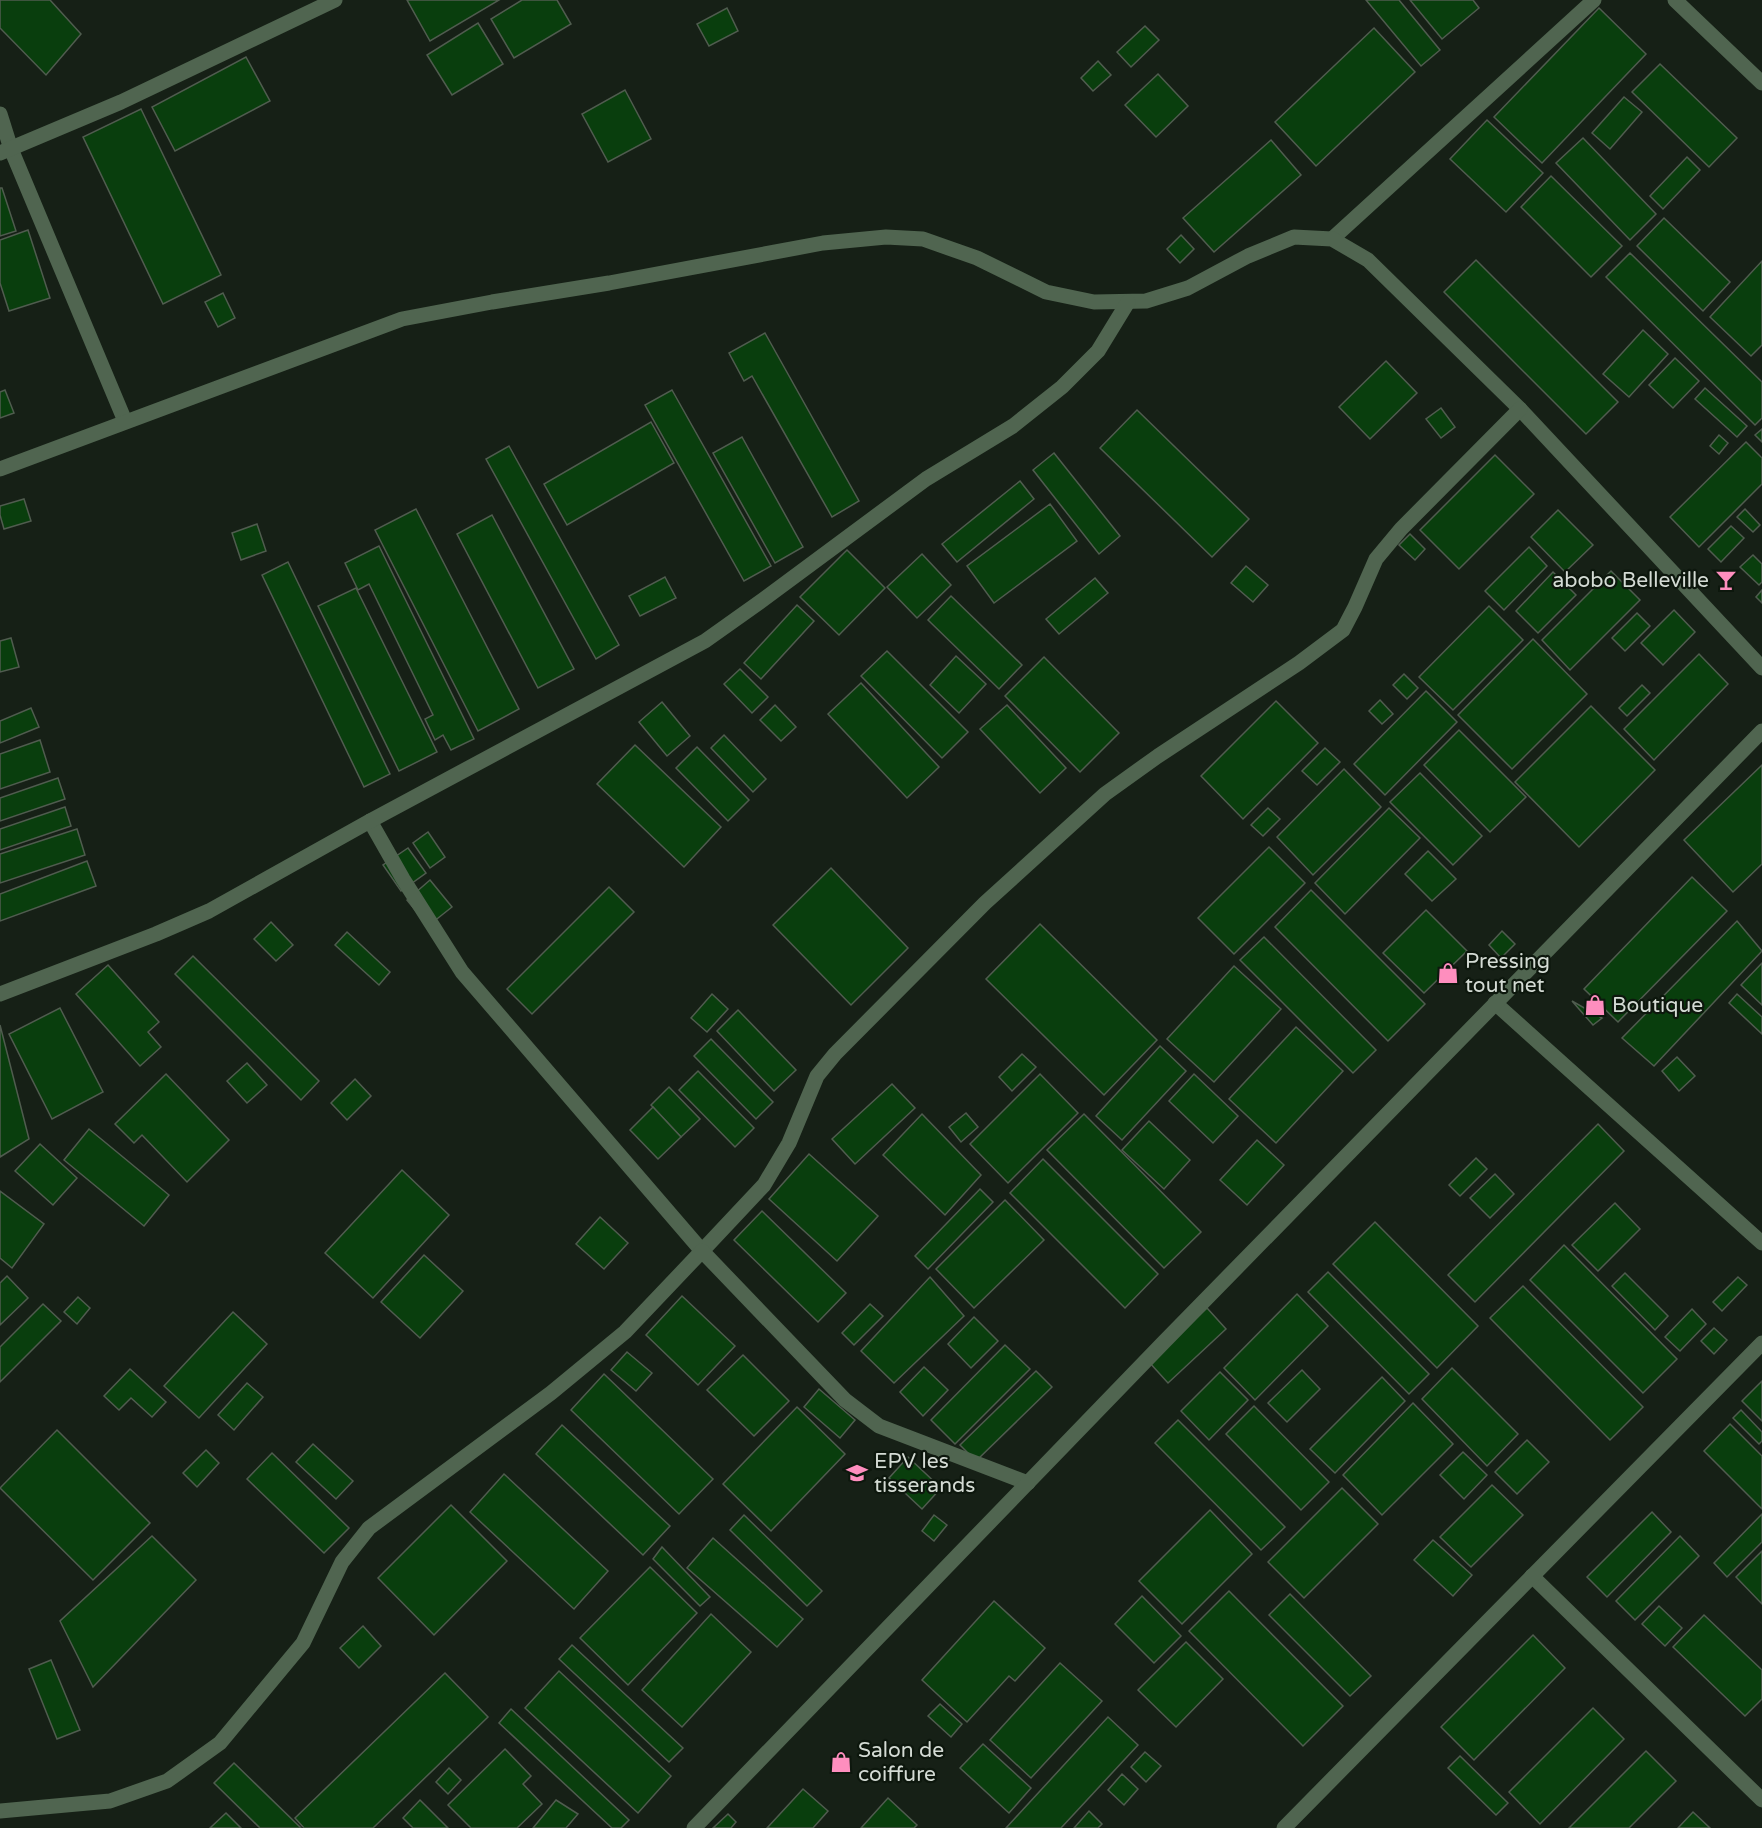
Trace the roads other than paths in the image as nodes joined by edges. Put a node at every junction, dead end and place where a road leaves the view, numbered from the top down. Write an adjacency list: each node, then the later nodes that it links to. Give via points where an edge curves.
1 (335, 0): 6 (street, via 121,102)
2 (1594, 0): 7 (street)
3 (1675, 0): 4 (street)
4 (1762, 83)
5 (0, 114): 6 (street)
6 (6, 151): 10 (street)
7 (1332, 239): 8 (street, via 1294,237 1188,288 1146,301); 9 (street, via 1368,260)
8 (1128, 302): 10 (street, via 1094,302 1046,292 976,258 923,239 886,237 823,243 402,319); 14 (street, via 1098,351 1014,426 926,479 705,641)
9 (1520, 409): 12 (street); 18 (street, via 1376,559 1342,630 1105,794 985,903 835,1054 817,1076 789,1143 764,1185)
10 (125, 421): 11 (street)
11 (0, 469)
12 (1762, 668)
13 (1762, 731): 16 (street)
14 (370, 821): 15 (street, via 209,911); 18 (street, via 462,972)
15 (0, 993)
16 (1495, 1003): 17 (street); 20 (street)
17 (1762, 1243)
18 (702, 1251): 20 (street, via 845,1400 879,1426); 23 (street, via 607,1347 369,1528 342,1562 303,1642 220,1743 167,1781 110,1801)
19 (1762, 1343): 21 (street)
20 (1028, 1482): 24 (street)
21 (1532, 1576): 22 (street); 25 (street)
22 (1762, 1800)
23 (0, 1810)
24 (694, 1828)
25 (1284, 1828)

